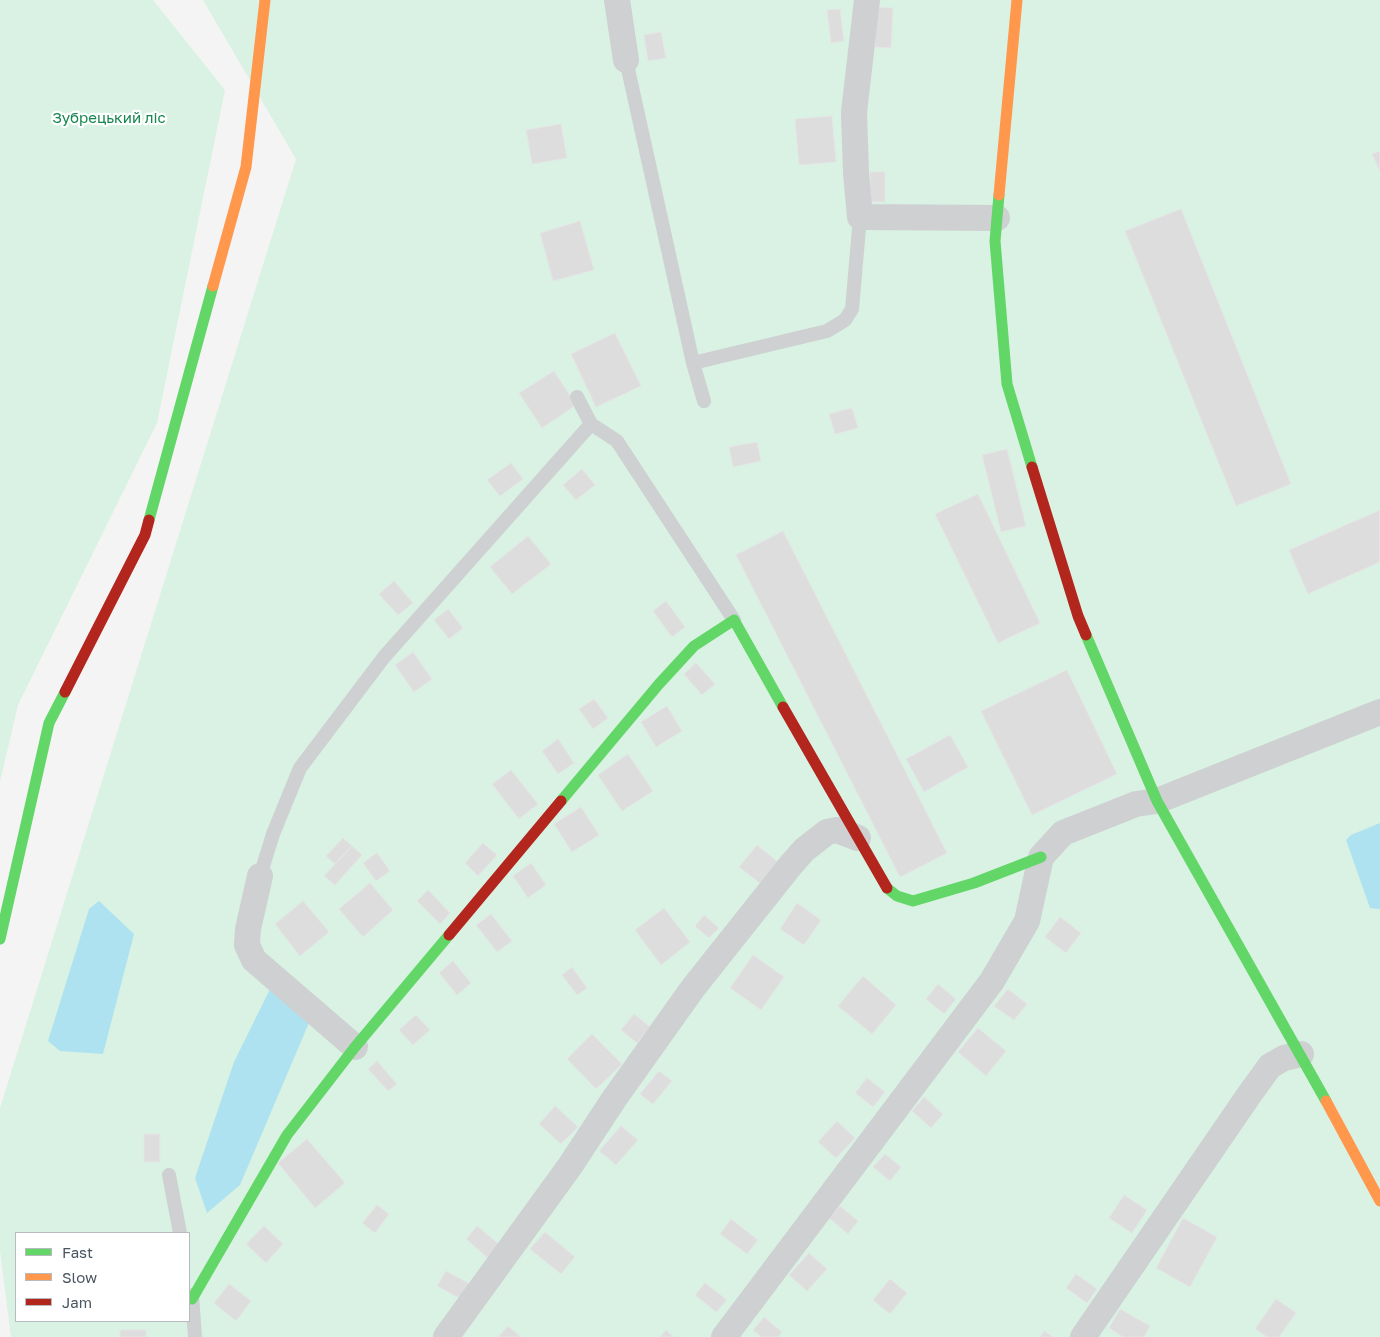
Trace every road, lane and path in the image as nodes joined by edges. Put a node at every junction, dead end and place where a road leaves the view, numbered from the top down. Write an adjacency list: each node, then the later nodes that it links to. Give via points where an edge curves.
1 (265, 0): 18 (street, via 246,167 145,535 49,723)
2 (618, 0): 5 (street)
3 (867, 0): 6 (street, via 854,112)
4 (1017, 0): 7 (street)
5 (626, 60): 8 (lane)
6 (860, 217): 7 (street); 8 (lane, via 852,309 845,320 827,331)
7 (997, 218): 14 (street, via 995,241 1007,384 1078,616)
8 (693, 363): 10 (lane)
9 (577, 397): 11 (lane)
10 (704, 401)
11 (591, 424): 12 (lane, via 617,441); 17 (lane, via 384,656 300,768)
12 (734, 620): 15 (street); 19 (street, via 694,646 659,684)
13 (1380, 712): 14 (street)
14 (1158, 801): 16 (street, via 1136,804 1063,833); 20 (street)
15 (858, 838): 16 (street, via 885,886 897,896 913,901 974,883); 27 (street, via 837,830 827,832 790,866 693,988)
16 (1041, 857): 28 (street, via 1027,921 992,981)
17 (260, 876): 19 (street, via 248,929 248,945 254,960)
18 (0, 939)
19 (355, 1047): 25 (street, via 286,1135)
20 (1301, 1054): 22 (street); 29 (street, via 1270,1066)
21 (169, 1175): 23 (lane)
22 (1380, 1201)
23 (180, 1232)
24 (190, 1286): 25 (lane)
25 (192, 1299): 26 (lane)
26 (195, 1337)
27 (446, 1337)
28 (724, 1337)
29 (1084, 1337)

